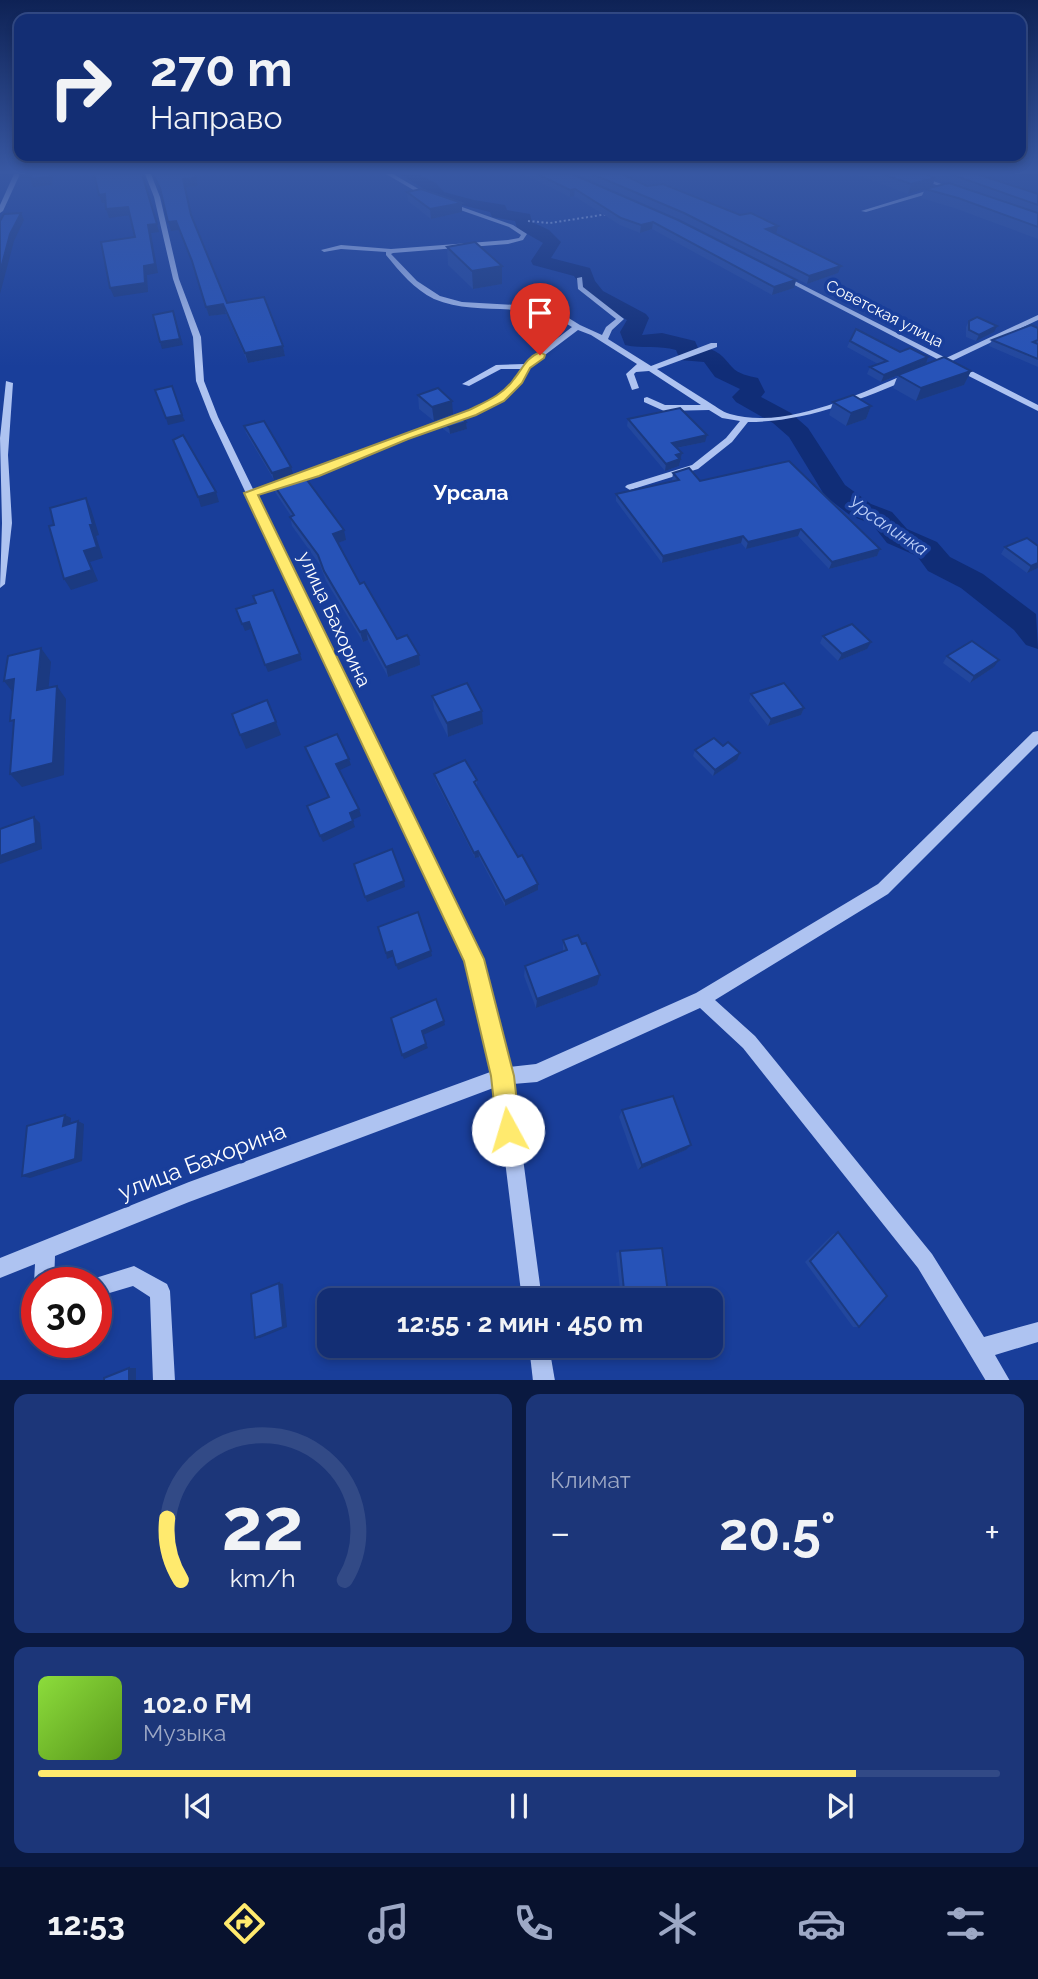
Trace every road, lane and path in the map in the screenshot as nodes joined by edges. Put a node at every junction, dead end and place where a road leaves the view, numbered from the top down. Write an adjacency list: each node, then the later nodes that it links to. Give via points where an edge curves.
1 (167, 238): 24 (street, улица Бахорина, via 197,337 200,381)
2 (520, 238): 4 (street)
3 (324, 250): 4 (street)
4 (391, 251): 8 (street, via 388,254 409,279 447,301 533,310 560,316)
5 (775, 273): 11 (street, Советская улица)
6 (580, 278): 9 (street, via 580,288 620,319)
7 (1038, 317): 11 (street)
8 (577, 327): 9 (street); 13 (street)
9 (604, 340): 12 (street)
10 (714, 345): 14 (street)
11 (946, 361): 21 (street, Советская улица); 22 (street, via 820,408)
12 (641, 363): 14 (street); 15 (street)
13 (526, 366): 17 (street, via 499,367); 24 (street, via 519,381 500,399 472,413 315,474)
14 (650, 369): 15 (street); 20 (street)
15 (634, 370): 18 (street, via 630,374)
16 (9, 383): 25 (street, via 3,455 8,523)
17 (466, 384)
18 (635, 388)
19 (647, 400): 20 (street, via 664,408)
20 (711, 407): 22 (street)
21 (1038, 408)
22 (745, 421): 23 (street, via 695,467)
23 (630, 487)
24 (251, 493): 28 (street, улица Бахорина, via 474,959)
25 (0, 584)
26 (1038, 736): 27 (street, via 883,889)
27 (702, 999): 28 (street, via 537,1073); 35 (street, via 749,1042 925,1261)
28 (503, 1076): 29 (street, улица Бахорина, via 189,1192); 33 (street, улица Бахорина)
29 (45, 1251): 30 (street); 31 (street, улица Бахорина)
30 (44, 1267)
31 (0, 1268)
32 (112, 1282): 37 (street, via 134,1276 160,1291)
33 (530, 1288)
34 (1038, 1332): 35 (street)
35 (979, 1349): 39 (street)
36 (541, 1358): 38 (street)
37 (164, 1380)
38 (544, 1380)
39 (998, 1380)

